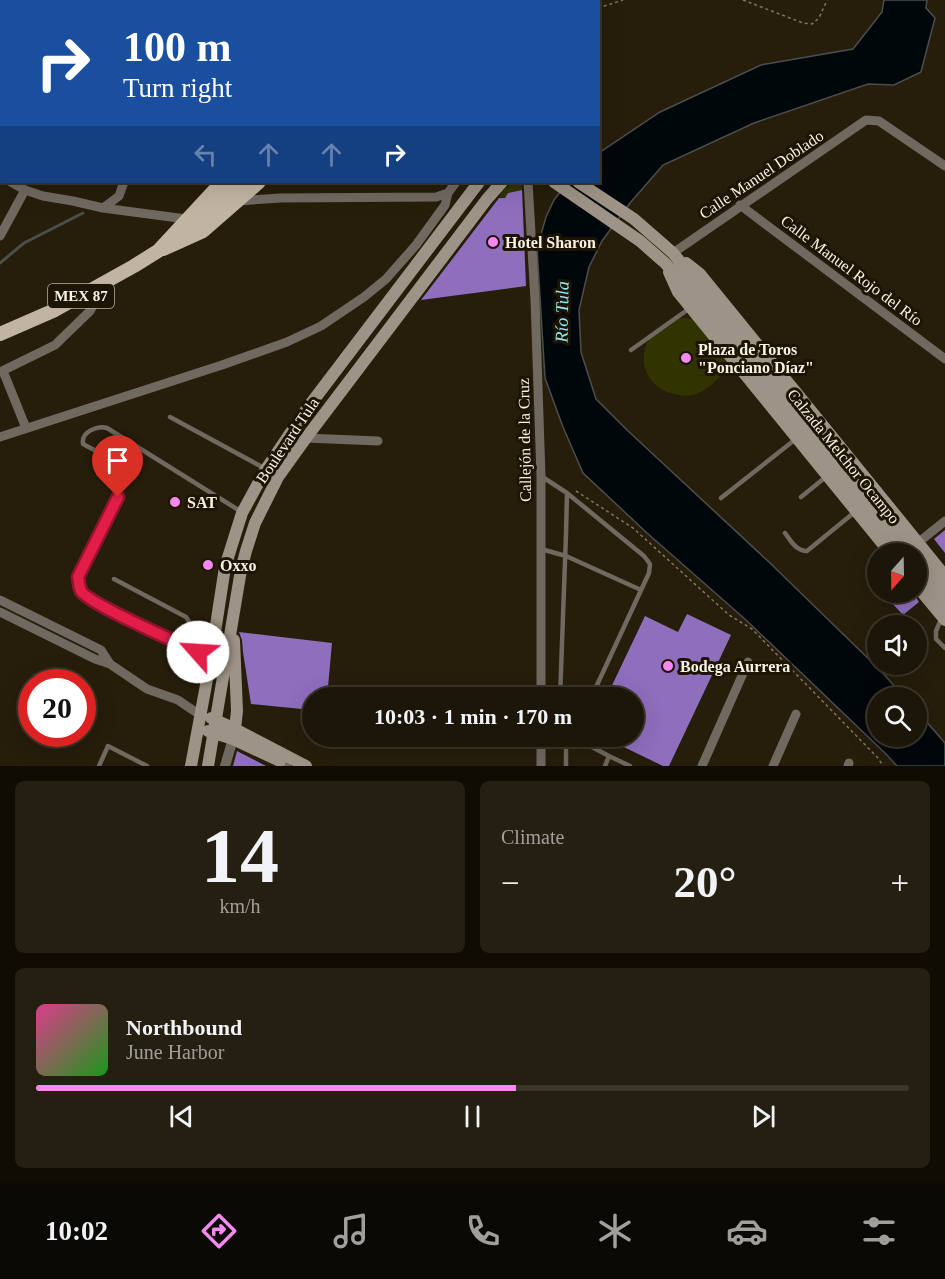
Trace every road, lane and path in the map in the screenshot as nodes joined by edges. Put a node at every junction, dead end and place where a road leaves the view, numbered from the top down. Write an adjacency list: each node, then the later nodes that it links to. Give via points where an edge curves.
1 (622, 0): 4 (path)
2 (743, 0): 3 (path, via 812,24)
3 (827, 0)
4 (600, 7)
5 (942, 162): 20 (street, Calle Manuel Doblado, via 879,121 866,120)
6 (13, 183): 17 (street)
7 (124, 183): 21 (street, via 119,196)
8 (221, 183): 22 (main road, MEX 87)
9 (241, 183): 22 (main road)
10 (258, 183): 19 (main road, MEX 87)
11 (455, 183): 18 (street)
12 (478, 183): 28 (main road, Boulevard Tula)
13 (501, 183): 43 (main road, Boulevard Tula)
14 (528, 183): 52 (street, Callejón de la Cruz)
15 (556, 183): 25 (main road, Calzada Melchor Ocampo, via 652,251)
16 (580, 183): 25 (main road, Calzada Melchor Ocampo, via 634,219 660,241)
17 (25, 190): 21 (street); 23 (street)
18 (448, 193): 19 (street, via 436,197); 26 (street, via 445,205)
19 (238, 201): 22 (main road, MEX 87)
20 (740, 206): 25 (street, Calle Manuel Doblado); 36 (street, Calle Manuel Rojo del Río)
21 (103, 208): 22 (street)
22 (196, 224): 24 (main road, MEX 87); 24 (main road, MEX 87)
23 (0, 236)
24 (158, 251): 27 (main road, MEX 87)
25 (669, 258): 29 (main road, via 678,292); 30 (main road, Calzada Melchor Ocampo); 33 (main road, Calzada Melchor Ocampo); 34 (main road, via 700,274)
26 (386, 279): 28 (street); 41 (street, via 337,316 287,342)
27 (109, 281): 32 (main road, MEX 87); 38 (street, via 90,311 55,345)
28 (398, 288): 51 (main road, Boulevard Tula)
29 (690, 308): 31 (main road); 35 (lane)
30 (726, 320): 34 (main road); 47 (main road, Calzada Melchor Ocampo)
31 (706, 327): 33 (main road); 39 (main road)
32 (0, 334)
33 (724, 334): 37 (main road, Calzada Melchor Ocampo)
34 (750, 335): 48 (main road)
35 (631, 350)
36 (945, 359)
37 (745, 360): 39 (main road); 62 (main road, Calzada Melchor Ocampo)
38 (2, 371): 41 (street)
39 (750, 381): 44 (main road)
40 (170, 417): 51 (lane)
41 (26, 428): 42 (street)
42 (0, 437)
43 (306, 438): 46 (street); 82 (main road, Boulevard Tula, via 278,477 255,523 241,570)
44 (797, 438): 53 (main road); 58 (lane)
45 (124, 439): 49 (lane); 49 (lane, via 104,426 84,434 83,444); 60 (lane)
46 (378, 441)
47 (826, 443): 48 (main road); 67 (main road, Calzada Melchor Ocampo)
48 (839, 445): 68 (main road)
49 (111, 459): 50 (lane)
50 (106, 469)
51 (266, 469): 60 (main road, Boulevard Tula)
52 (541, 476): 55 (lane); 70 (street, Callejón de la Cruz)
53 (827, 476): 56 (lane); 59 (main road)
54 (577, 491): 113 (path, via 633,528 729,615 752,629)
55 (567, 493): 71 (lane); 77 (lane, via 644,556 650,564)
56 (801, 496)
57 (118, 497): 83 (lane, via 78,577 81,591 104,607)
58 (721, 498)
59 (856, 511): 63 (lane, via 807,550 801,551); 64 (main road)
60 (242, 513): 85 (main road, Boulevard Tula, via 225,567)
61 (945, 520): 69 (street)
62 (879, 525): 65 (main road); 66 (main road, Calzada Melchor Ocampo)
63 (785, 533)
64 (882, 543)
65 (886, 543)
66 (901, 543)
67 (905, 543)
68 (906, 543)
69 (920, 543)
70 (541, 549): 71 (lane); 88 (street, Callejón de la Cruz)
71 (566, 556): 77 (lane); 89 (lane)
72 (927, 563): 73 (main road)
73 (945, 576)
74 (114, 579): 83 (lane, via 186,617 191,630)
75 (927, 579): 80 (main road, Calzada Melchor Ocampo)
76 (927, 586): 80 (main road)
77 (641, 590): 90 (lane)
78 (927, 594): 80 (main road)
79 (0, 600): 87 (street, via 101,651)
80 (944, 608): 84 (lane, via 936,639)
81 (0, 612): 87 (street)
82 (231, 631): 93 (main road, Boulevard Tula); 95 (main road, via 237,711)
83 (185, 646): 85 (lane)
84 (945, 648)
85 (211, 658): 92 (main road, Boulevard Tula)
86 (748, 662): 111 (street)
87 (110, 664): 92 (street, via 147,689 178,699)
88 (541, 687)
89 (560, 687)
90 (596, 687)
91 (796, 714): 112 (street)
92 (200, 715): 93 (main road); 94 (main road, Boulevard Tula)
93 (216, 726): 94 (main road); 95 (main road); 103 (main road, Boulevard Tula)
94 (198, 729): 102 (main road, Boulevard Tula)
95 (234, 734): 104 (street); 105 (main road); 106 (main road)
96 (541, 747): 107 (street)
97 (566, 747): 108 (lane)
98 (591, 747): 99 (lane)
99 (609, 756): 109 (lane); 110 (lane)
100 (99, 766): 101 (lane, via 108,747)
101 (147, 766)
102 (191, 766)
103 (208, 766)
104 (225, 766)
105 (287, 766)
106 (306, 766)
107 (541, 766)
108 (566, 766)
109 (605, 766)
110 (630, 766)
111 (702, 766)
112 (773, 766)
113 (883, 766)

